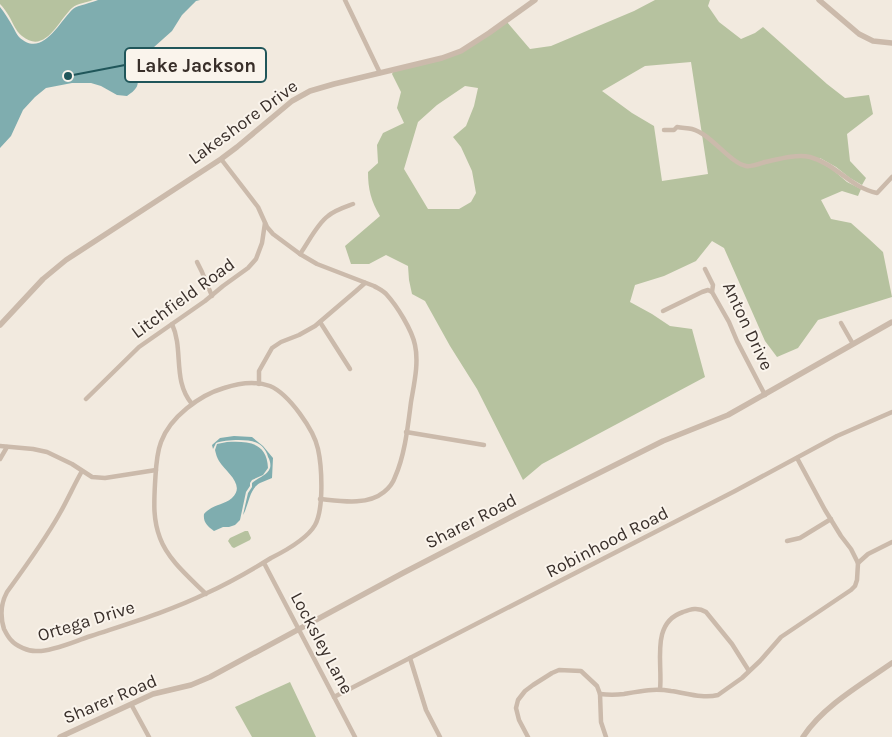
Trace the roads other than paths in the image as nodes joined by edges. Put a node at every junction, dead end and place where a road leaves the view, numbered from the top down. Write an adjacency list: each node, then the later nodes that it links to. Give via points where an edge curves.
1 (344, 0): 5 (street)
2 (535, 0): 5 (street, Lakeshore Drive, via 461,51)
3 (819, 0): 4 (street, via 859,34 873,41)
4 (892, 43)
5 (380, 73): 7 (street, Lakeshore Drive, via 318,88 300,96)
6 (664, 130): 8 (street, via 694,129 746,166 776,159 811,158 827,164 856,185 872,192 877,193)
7 (221, 159): 10 (street, via 258,206); 22 (street, Lakeshore Drive, via 66,260 43,279)
8 (892, 177)
9 (353, 204): 11 (street, via 332,212 323,220)
10 (265, 223): 11 (street, via 270,231); 16 (street, Litchfield Road, via 255,262)
11 (300, 254): 14 (street, via 329,270)
12 (197, 262): 16 (street)
13 (705, 269): 15 (street, Anton Drive, via 713,285)
14 (365, 282): 18 (street); 30 (street, via 386,294 414,340 416,368)
15 (712, 292): 17 (street, via 702,292); 26 (street, Anton Drive)
16 (212, 296): 21 (street, Litchfield Road)
17 (662, 311)
18 (320, 322): 24 (street); 25 (street, via 272,348 259,371)
19 (892, 322): 23 (street, Sharer Road)
20 (841, 323): 23 (street)
21 (172, 324): 27 (street, Litchfield Road, via 139,347); 28 (street, via 177,339 181,381)
22 (0, 325)
23 (854, 344): 26 (street, Sharer Road)
24 (350, 369)
25 (258, 384): 28 (street, via 221,388); 38 (street, Ortega Drive, via 282,393 314,436 321,462)
26 (765, 395): 45 (street, Sharer Road, via 728,415 656,444)
27 (86, 399)
28 (192, 404): 36 (street, via 162,439)
29 (892, 412): 34 (street, Robinhood Road)
30 (406, 432): 32 (street); 38 (street, via 395,477 382,494 360,501)
31 (0, 446): 33 (street)
32 (484, 446)
33 (7, 447): 35 (street); 37 (street, via 46,452)
34 (797, 458): 39 (street); 46 (street, Robinhood Road)
35 (0, 459)
36 (156, 470): 37 (street, via 98,478); 44 (street, via 154,509 160,540 176,564)
37 (82, 471): 44 (street, Ortega Drive, via 51,528 4,598 2,621 12,641 33,651 46,650 169,610)
38 (320, 499): 42 (street, Ortega Drive, via 317,520 309,533)
39 (831, 519): 40 (street, via 800,538); 43 (street)
40 (787, 541)
41 (892, 542): 43 (street)
42 (264, 562): 44 (street, Ortega Drive); 45 (street, Locksley Lane)
43 (858, 563): 48 (street, via 857,580 851,590 781,637)
44 (206, 594)
45 (299, 628): 51 (street, Locksley Lane); 52 (street, Sharer Road, via 210,677)
46 (410, 658): 51 (street, Robinhood Road); 56 (street, via 426,710)
47 (892, 663): 59 (street, via 821,715)
48 (749, 671): 49 (street, via 724,692 714,696); 49 (street, via 706,612 689,610 671,618 665,627 659,648)
49 (660, 689): 50 (street)
50 (600, 694): 57 (street, via 597,686 581,671 559,670 552,673 525,691 518,700 519,720); 58 (street)
51 (334, 697): 55 (street, Locksley Lane)
52 (131, 704): 53 (street, Sharer Road); 54 (street)
53 (60, 737)
54 (149, 737)
55 (355, 737)
56 (440, 737)
57 (528, 737)
58 (606, 737)
59 (803, 737)

